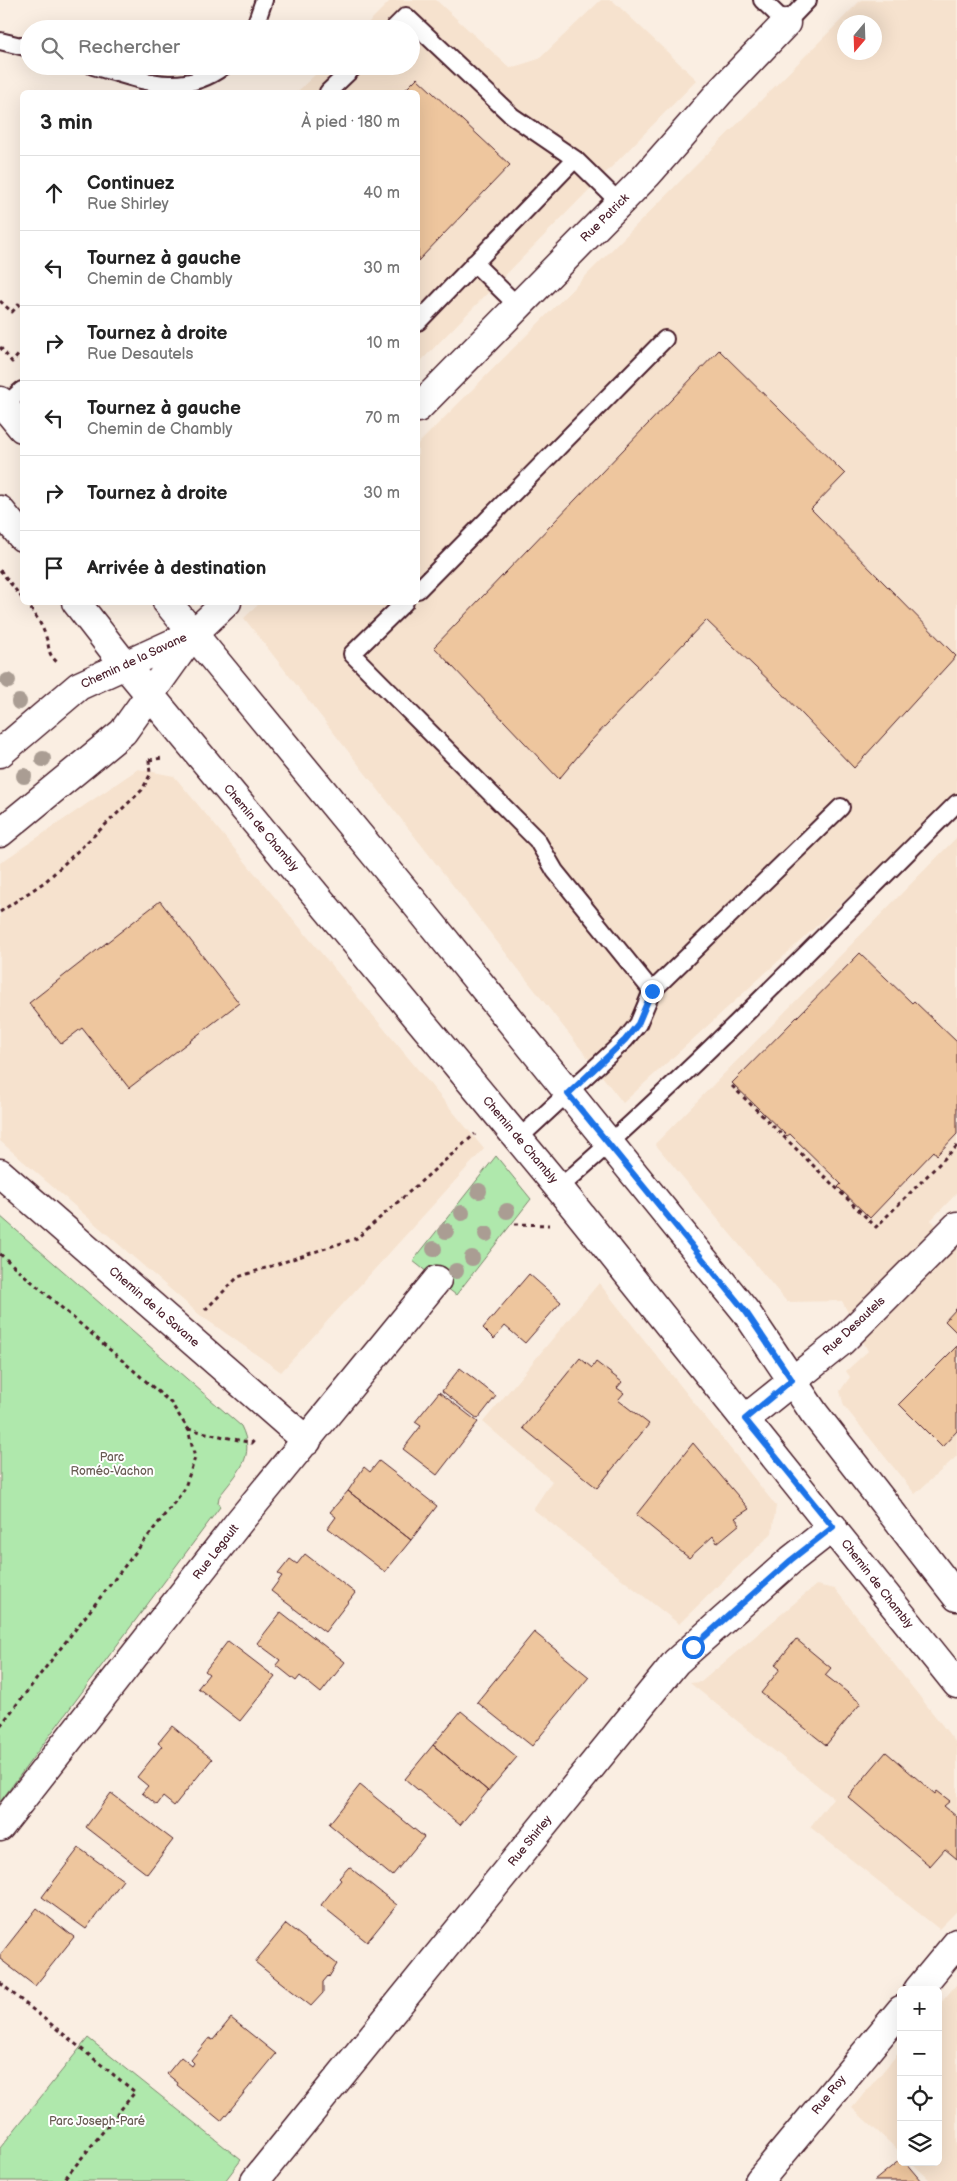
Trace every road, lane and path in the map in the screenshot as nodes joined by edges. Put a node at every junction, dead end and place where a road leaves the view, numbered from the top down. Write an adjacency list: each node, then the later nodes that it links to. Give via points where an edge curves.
1 (264, 0): 4 (lane)
2 (762, 0): 5 (lane)
3 (808, 0): 5 (lane)
4 (257, 20)
5 (786, 23): 14 (street, Rue Patrick)
6 (420, 29): 13 (lane, via 512,116)
7 (0, 40): 8 (lane)
8 (20, 46)
9 (126, 75): 10 (lane, via 174,85)
10 (209, 75)
11 (346, 75): 12 (lane)
12 (330, 90)
13 (575, 159): 14 (lane); 15 (lane)
14 (620, 203): 18 (street, Rue Patrick)
15 (474, 263): 18 (lane); 19 (lane)
16 (0, 301): 17 (path, via 12,312)
17 (20, 303)
18 (518, 306): 24 (street, Rue Patrick)
19 (420, 320)
20 (665, 339): 29 (lane)
21 (0, 347): 22 (path, via 12,362)
22 (20, 353)
23 (9, 399): 25 (street)
24 (420, 406)
25 (20, 424)
26 (0, 510): 27 (street)
27 (20, 535)
28 (0, 570): 30 (path)
29 (420, 588)
30 (20, 595)
31 (28, 605): 37 (path, via 44,631)
32 (78, 605): 38 (street, Chemin de Chambly)
33 (169, 605): 36 (street)
34 (224, 605): 36 (street)
35 (402, 605): 46 (lane, via 352,654 537,840 556,871)
36 (193, 634): 38 (street, Chemin de la Savane); 39 (street, Chemin de la Savane); 48 (street)
37 (49, 655)
38 (125, 665): 39 (street, Chemin de Chambly); 40 (street, Chemin de la Savane, via 79,686)
39 (150, 694): 44 (street, Chemin de la Savane, via 122,732); 49 (street, Chemin de Chambly)
40 (0, 753)
41 (149, 760): 45 (path, via 150,775 142,790 46,880)
42 (957, 803): 51 (lane)
43 (840, 807): 46 (lane)
44 (0, 833)
45 (0, 912)
46 (652, 991): 48 (lane, via 638,1024 625,1040)
47 (732, 1086): 52 (path, via 876,1227)
48 (568, 1094): 50 (lane); 51 (street)
49 (499, 1115): 50 (street, Chemin de Chambly); 60 (path, via 357,1238 238,1277)
50 (518, 1139): 54 (street, Chemin de Chambly)
51 (610, 1145): 54 (lane); 61 (street, via 746,1312)
52 (957, 1146)
53 (0, 1174): 64 (street, Chemin de la Savane)
54 (559, 1188): 62 (street, Chemin de Chambly)
55 (515, 1224): 56 (path)
56 (551, 1225)
57 (957, 1226): 61 (street, Rue Desautels, via 841,1342)
58 (0, 1254): 63 (path, via 172,1403)
59 (437, 1280): 64 (street, Rue Legault)
60 (200, 1315)
61 (792, 1380): 62 (street, Rue Desautels); 67 (street, via 819,1420)
62 (745, 1419): 66 (street, Chemin de Chambly)
63 (188, 1429): 65 (path); 69 (path, via 195,1458 184,1490)
64 (307, 1441): 70 (street, Rue Legault)
65 (252, 1444)
66 (833, 1527): 68 (street, Chemin de Chambly); 76 (street, Rue Shirley, via 676,1662)
67 (957, 1597)
68 (957, 1684)
69 (0, 1726)
70 (0, 1827)
71 (957, 1943): 73 (street)
72 (0, 1983): 75 (path, via 135,2092)
73 (921, 1986)
74 (897, 2015): 77 (street, Rue Roy)
75 (63, 2181)
76 (255, 2181)
77 (759, 2181)

